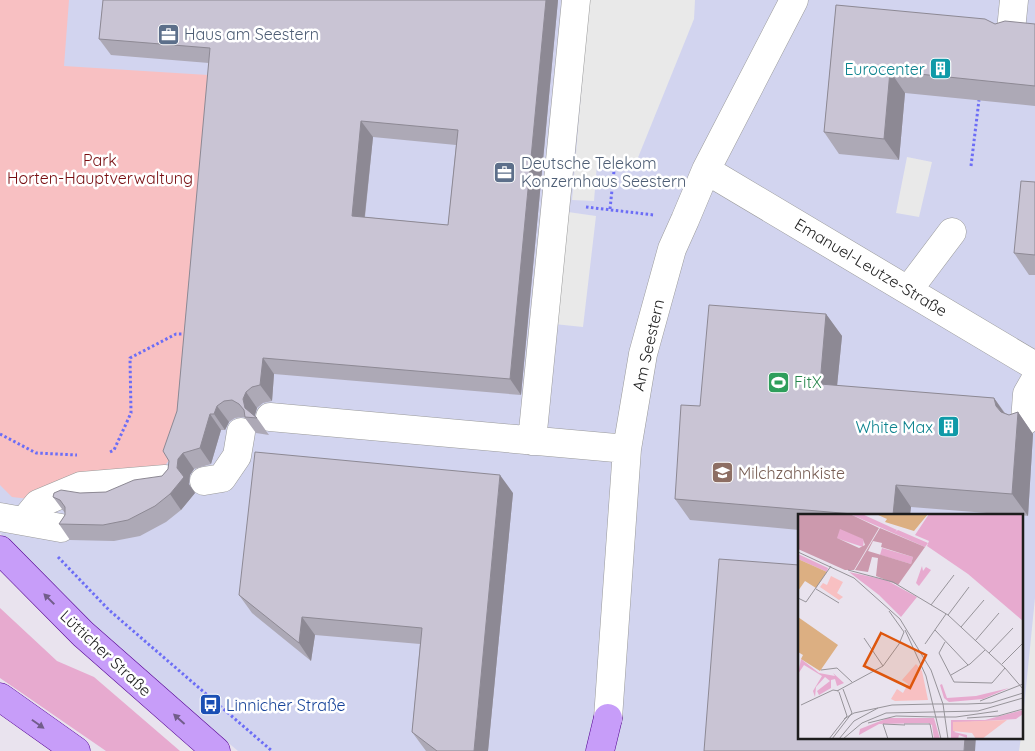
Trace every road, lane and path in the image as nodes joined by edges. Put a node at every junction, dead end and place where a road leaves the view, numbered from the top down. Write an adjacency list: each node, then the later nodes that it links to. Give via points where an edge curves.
1 (794, 0): 7 (street, Am Seestern)
2 (1014, 0): 4 (street)
3 (580, 2): 9 (street)
4 (1011, 30)
5 (979, 100): 6 (path)
6 (971, 166)
7 (706, 170): 11 (street, Am Seestern); 13 (street, Emanuel-Leutze-Straße)
8 (614, 171): 10 (path)
9 (556, 205): 10 (path); 21 (street)
10 (610, 209): 11 (path)
11 (685, 220): 22 (street, Am Seestern, via 672,249 643,354)
12 (952, 232): 13 (street)
13 (909, 289): 15 (street, Emanuel-Leutze-Straße)
14 (193, 334): 23 (path, via 176,334 130,358 132,413 114,450)
15 (1035, 366)
16 (1035, 380): 18 (street, via 1027,394)
17 (270, 417): 21 (street)
18 (1025, 421)
19 (241, 432): 26 (street, via 237,456 222,478)
20 (0, 434): 24 (path, via 36,453)
21 (532, 441): 22 (street)
22 (627, 449): 32 (street, Am Seestern)
23 (108, 453)
24 (84, 455)
25 (165, 479): 27 (street, via 81,486)
26 (204, 481)
27 (12, 519): 28 (street)
28 (62, 528)
29 (0, 550): 34 (main road, Lütticher Straße, one-way to 29, via 83,634)
30 (57, 555): 35 (path, via 109,610)
31 (0, 697): 33 (main road, one-way to 33)
32 (608, 718): 36 (main road); 37 (main road)
33 (76, 751)
34 (216, 751)
35 (272, 751)
36 (600, 751)
37 (616, 751)

